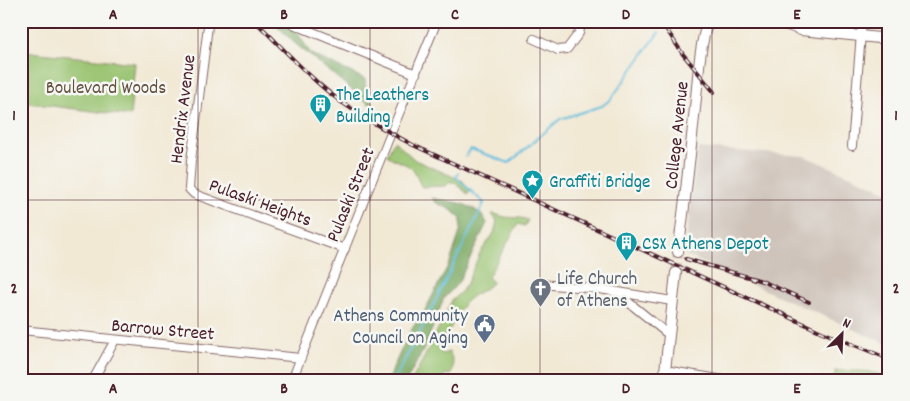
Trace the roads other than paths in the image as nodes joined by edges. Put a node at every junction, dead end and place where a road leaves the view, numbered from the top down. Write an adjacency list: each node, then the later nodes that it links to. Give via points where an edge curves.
1 (437, 21): 11 (street, Pulaski Street)
2 (582, 21): 9 (street, via 579,33 567,49 558,50)
3 (708, 21): 15 (street, College Avenue)
4 (777, 21): 8 (street, via 801,30)
5 (862, 21): 8 (street)
6 (293, 24): 11 (street)
7 (208, 26): 13 (street, Hendrix Avenue, via 190,175 189,189)
8 (861, 36): 10 (street); 12 (street)
9 (534, 39)
10 (889, 39)
11 (416, 74): 14 (street, Pulaski Street)
12 (852, 146)
13 (194, 194): 14 (street, Pulaski Heights)
14 (345, 249): 23 (street, Pulaski Street)
15 (678, 252)
16 (676, 273): 19 (street)
17 (540, 284): 18 (street)
18 (616, 292): 19 (street); 21 (street)
19 (672, 301): 21 (street)
20 (21, 330): 22 (street, Barrow Street)
21 (669, 335): 24 (street)
22 (115, 340): 23 (street, Barrow Street); 25 (street)
23 (301, 358): 26 (street, Pulaski Street)
24 (664, 375): 27 (street)
25 (93, 380)
26 (292, 380)
27 (724, 380)

